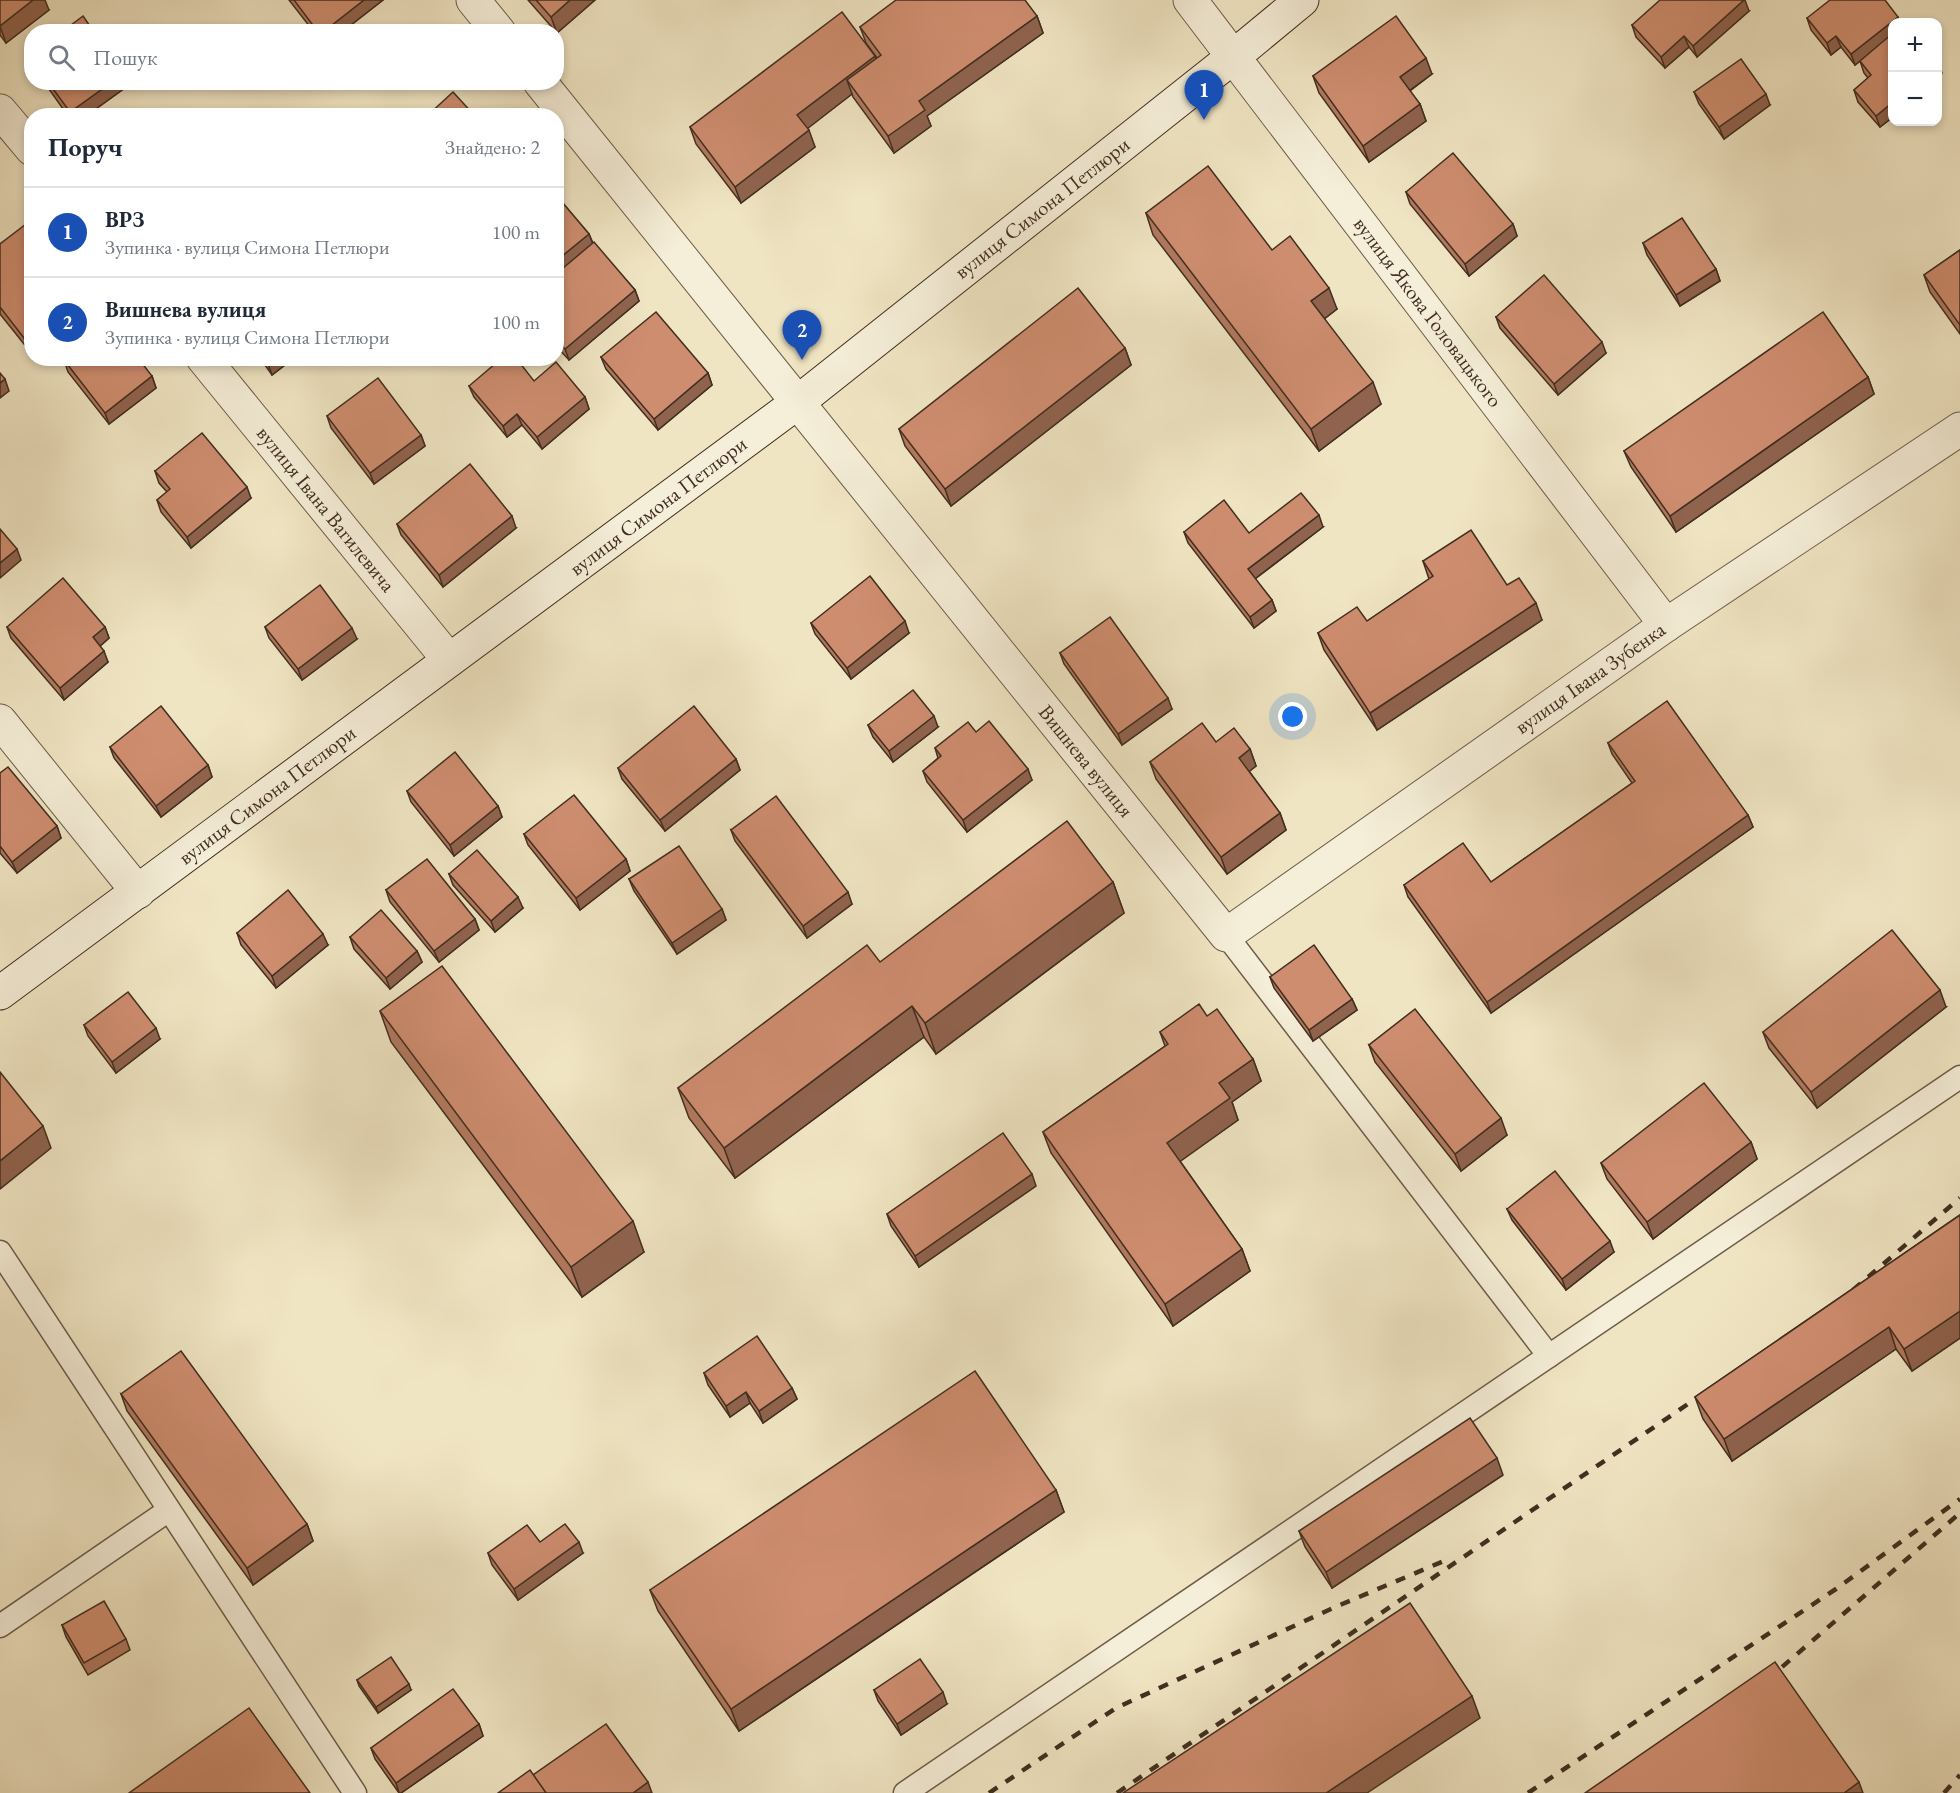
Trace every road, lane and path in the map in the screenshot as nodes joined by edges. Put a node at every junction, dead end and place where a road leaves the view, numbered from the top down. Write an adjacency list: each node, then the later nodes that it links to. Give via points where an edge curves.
1 (473, 0): 4 (street)
2 (1190, 0): 5 (street, вулиця Якова Головацького)
3 (1302, 0): 5 (street, вулиця Симона Петлюри)
4 (492, 24)
5 (1233, 57): 12 (street, вулиця Симона Петлюри); 14 (street, вулиця Якова Головацького)
6 (546, 90): 7 (street, Вишнева вулиця)
7 (561, 108)
8 (0, 111): 10 (street)
9 (564, 112): 12 (street, Вишнева вулиця)
10 (24, 140)
11 (209, 366): 15 (street, вулиця Івана Вагилевича)
12 (798, 402): 15 (street, вулиця Симона Петлюри); 18 (street, Вишнева вулиця)
13 (1960, 429): 14 (street, вулиця Івана Зубенка)
14 (1666, 625): 18 (street, вулиця Івана Зубенка)
15 (449, 660): 17 (street, вулиця Симона Петлюри)
16 (0, 721): 17 (street)
17 (138, 892): 19 (street, вулиця Симона Петлюри)
18 (1226, 935): 22 (lane)
19 (0, 993)
20 (1960, 1077): 22 (lane)
21 (0, 1252): 23 (lane)
22 (1549, 1356): 26 (lane)
23 (169, 1510): 24 (lane); 25 (lane)
24 (0, 1626)
25 (355, 1793)
26 (905, 1793)

